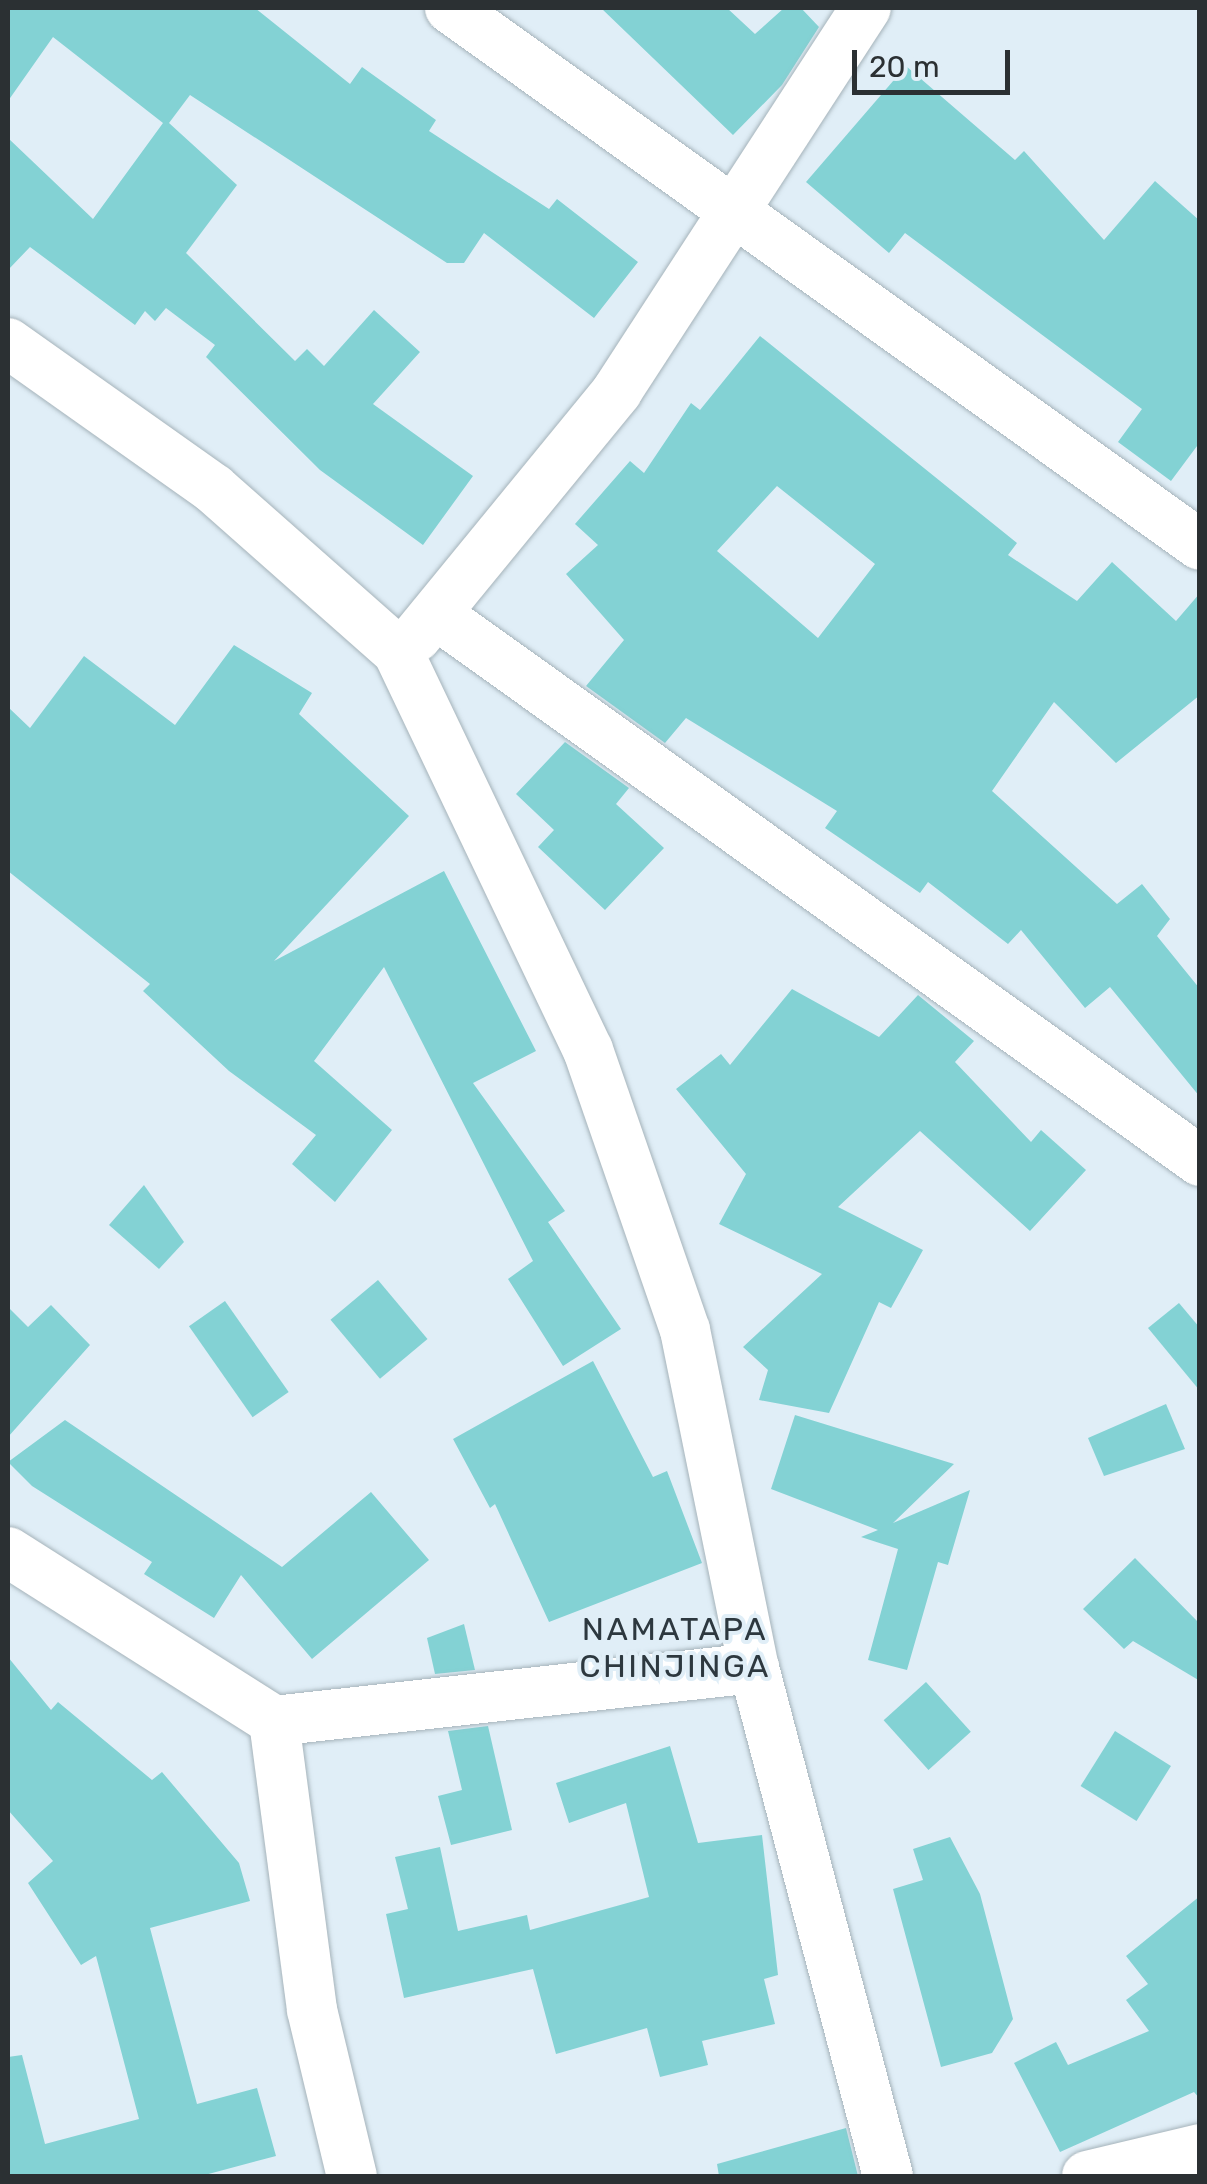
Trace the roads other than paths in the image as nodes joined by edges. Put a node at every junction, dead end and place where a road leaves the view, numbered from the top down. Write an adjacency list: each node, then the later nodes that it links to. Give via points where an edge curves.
1 (450, 8): 3 (street)
2 (866, 8): 3 (street)
3 (736, 213): 5 (street); 6 (street, via 617,391)
4 (8, 344): 7 (street, via 214,489)
5 (1200, 545)
6 (440, 617): 7 (street); 8 (street)
7 (398, 652): 10 (street, via 595,1069 686,1330)
8 (1200, 1161)
9 (8, 1552): 11 (street)
10 (754, 1668): 11 (street); 14 (street)
11 (274, 1721): 13 (street, via 312,2010)
12 (1200, 2149): 15 (street)
13 (352, 2176)
14 (888, 2176)
15 (1086, 2176)

